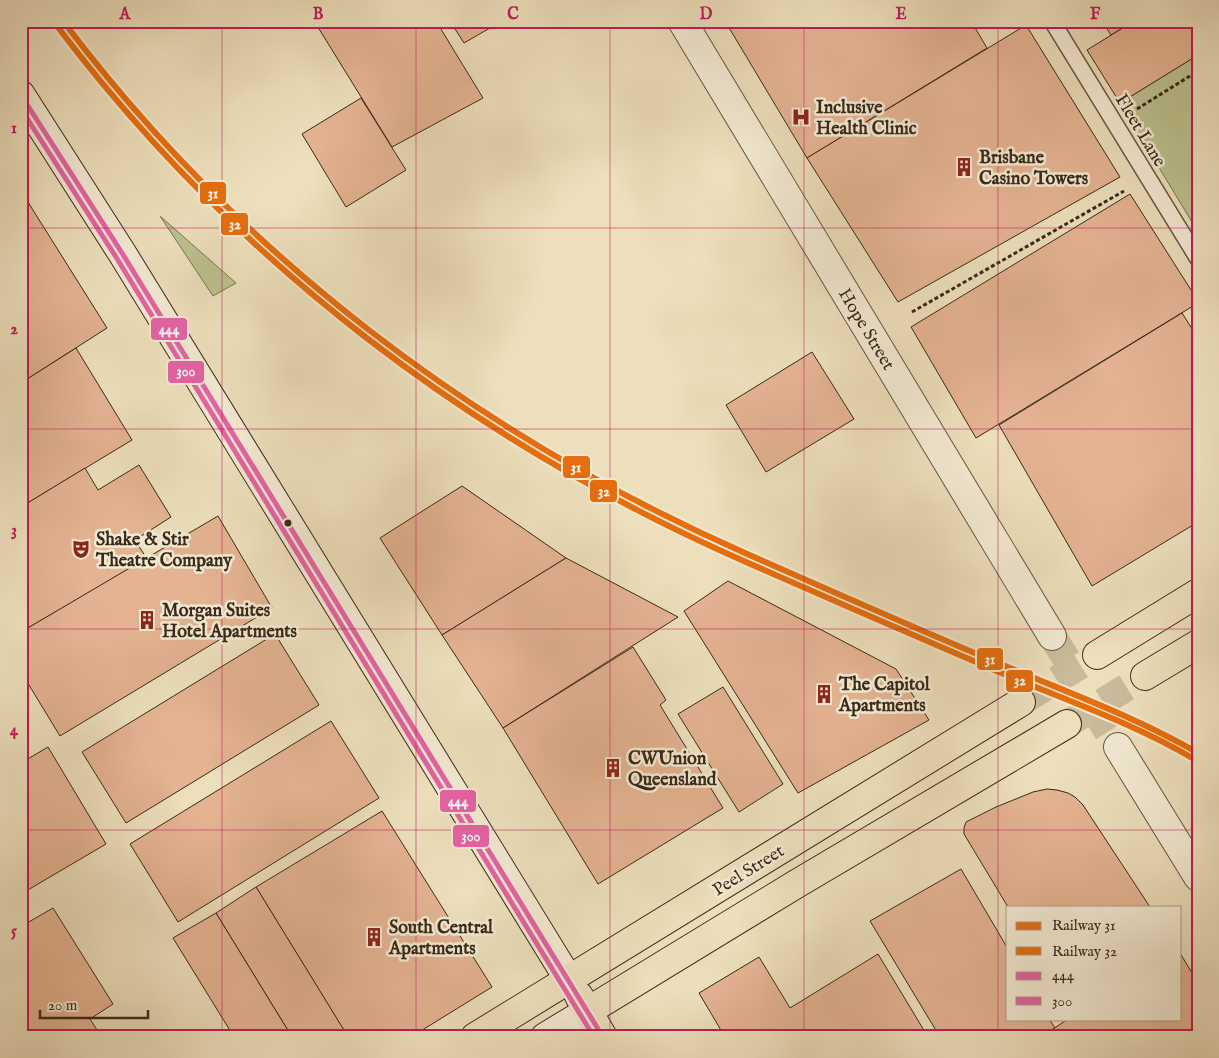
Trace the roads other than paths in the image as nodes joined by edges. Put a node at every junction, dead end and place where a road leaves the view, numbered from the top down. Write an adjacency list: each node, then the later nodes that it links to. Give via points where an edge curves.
1 (682, 21): 6 (main road, Hope Street)
2 (1052, 21): 4 (lane, Fleet Lane)
3 (21, 95): 14 (main road, via 122,253)
4 (1198, 259)
5 (1198, 594): 8 (main road)
6 (1052, 636)
7 (1198, 644): 9 (main road)
8 (1097, 655)
9 (1146, 676)
10 (1020, 702): 14 (main road, Peel Street)
11 (1067, 724): 15 (main road, Peel Street)
12 (1118, 747): 13 (main road)
13 (1198, 877)
14 (569, 980): 15 (main road); 16 (main road, Peel Street)
15 (588, 1011): 17 (main road, Peel Street); 18 (main road)
16 (475, 1037)
17 (545, 1037)
18 (603, 1037)

